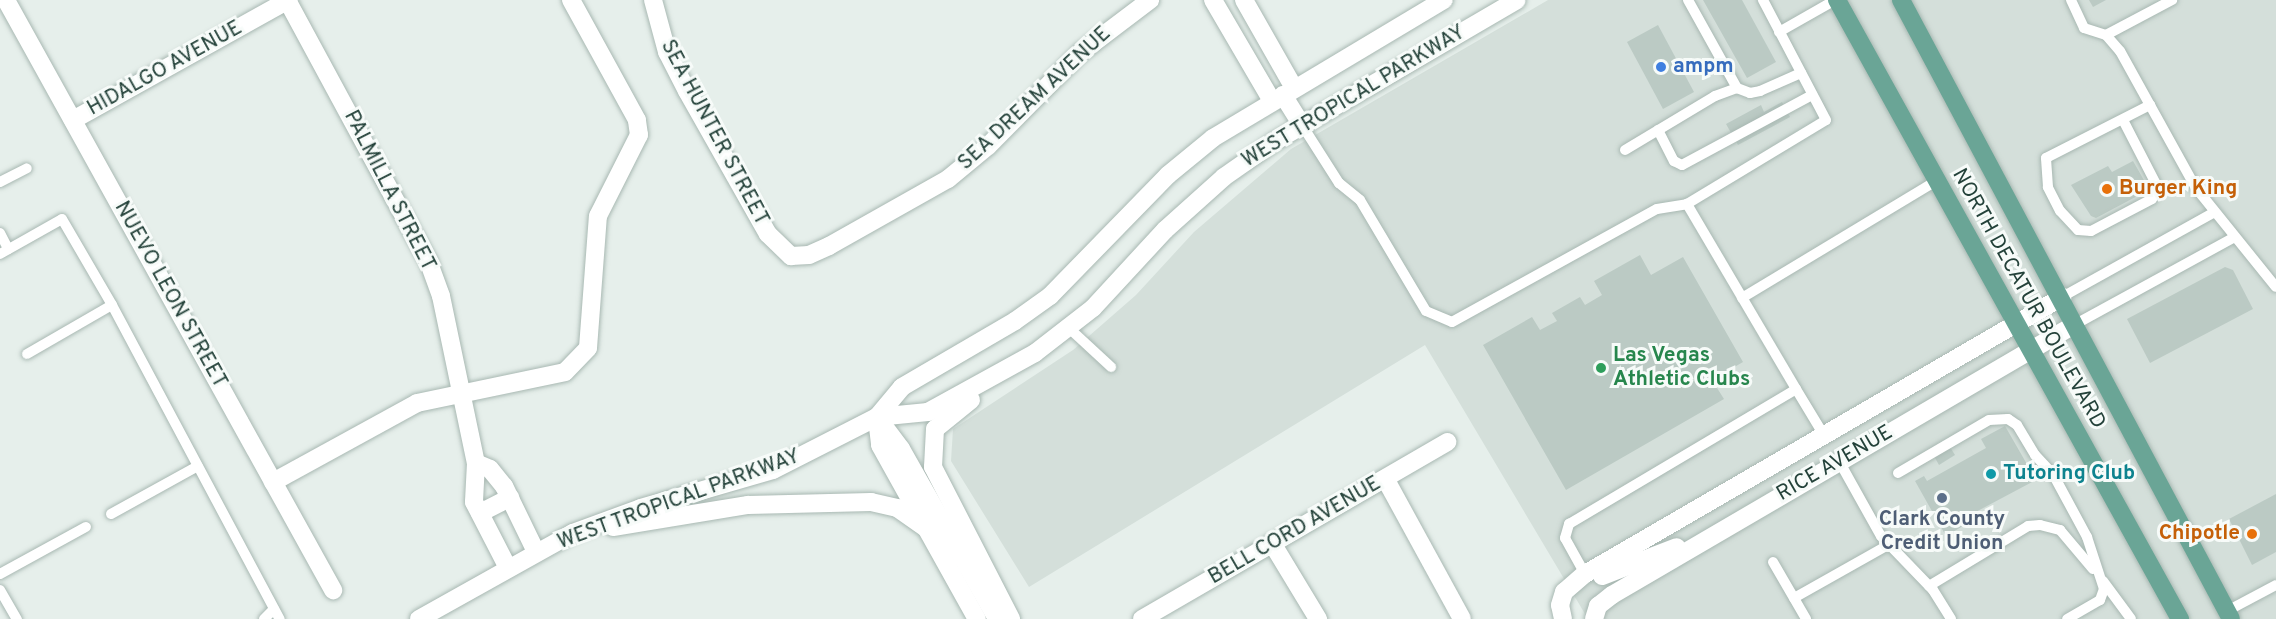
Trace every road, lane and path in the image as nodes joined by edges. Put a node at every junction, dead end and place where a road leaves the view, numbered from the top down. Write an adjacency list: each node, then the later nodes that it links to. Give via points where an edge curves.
1 (6, 0): 24 (street, NUEVO LEON STREET)
2 (288, 0): 24 (street, HIDALGO AVENUE); 50 (street, PALMILLA STREET, via 429,264 441,296)
3 (571, 0): 50 (street, via 632,111 639,135 604,197 598,216 588,348 566,372)
4 (653, 0): 37 (street, SEA HUNTER STREET, via 667,52 687,92 768,234)
5 (1150, 0): 37 (street, SEA DREAM AVENUE, via 1080,52 988,146 948,179 830,246 809,255)
6 (1213, 0): 16 (street)
7 (1444, 0): 21 (street, WEST TROPICAL PARKWAY)
8 (1517, 0): 26 (street, WEST TROPICAL PARKWAY)
9 (1688, 0): 20 (lane)
10 (1762, 0): 17 (lane)
11 (1836, 0): 17 (lane); 31 (main road, NORTH DECATUR BOULEVARD)
12 (1901, 0): 39 (main road, NORTH DECATUR BOULEVARD)
13 (2071, 0): 18 (lane, via 2084,28)
14 (2172, 0): 18 (lane)
15 (1247, 5): 16 (street); 21 (street)
16 (1227, 24): 21 (street)
17 (1779, 32): 19 (lane)
18 (2106, 35): 23 (lane, via 2120,51)
19 (1801, 73): 20 (lane, via 1760,91); 22 (lane)
20 (1737, 88): 27 (lane)
21 (1283, 94): 26 (street); 51 (street, WEST TROPICAL PARKWAY, via 1213,138 1168,175 1050,296 902,387)
22 (1812, 95): 27 (lane, via 1682,165 1674,161); 32 (lane, via 1826,120)
23 (2150, 105): 25 (lane); 33 (lane)
24 (73, 120): 59 (street, NUEVO LEON STREET)
25 (2123, 120): 25 (lane, via 2046,158 2048,187 2060,211 2079,230 2091,231 2151,199 2156,191)
26 (1302, 125): 32 (lane, via 1339,183 1360,200 1426,311 1452,322 1657,209); 44 (street, WEST TROPICAL PARKWAY, via 1224,177 1188,207)
27 (1658, 130): 28 (lane)
28 (1625, 150)
29 (27, 168): 30 (lane)
30 (0, 182)
31 (1936, 182): 40 (lane); 42 (main road, NORTH DECATUR BOULEVARD)
32 (1687, 204): 40 (lane)
33 (2213, 213): 35 (lane); 39 (lane)
34 (0, 233): 36 (lane)
35 (2235, 237): 38 (lane); 43 (lane)
36 (4, 252): 41 (lane, via 62,219)
37 (791, 256)
38 (2276, 287)
39 (2062, 297): 42 (street, RICE AVENUE); 43 (main road, NORTH DECATUR BOULEVARD)
40 (1742, 298): 49 (lane)
41 (112, 305): 47 (lane); 56 (lane)
42 (2014, 323): 45 (main road, NORTH DECATUR BOULEVARD); 52 (street, RICE AVENUE)
43 (2074, 325): 45 (street, RICE AVENUE); 82 (main road, NORTH DECATUR BOULEVARD)
44 (1070, 329): 46 (street, WEST TROPICAL PARKWAY); 48 (lane)
45 (2030, 350): 54 (street, RICE AVENUE); 97 (main road, NORTH DECATUR BOULEVARD)
46 (1035, 353): 51 (street, WEST TROPICAL PARKWAY, via 928,412); 88 (street, via 945,419 935,429 931,448 940,486)
47 (27, 354)
48 (1112, 367)
49 (1796, 388): 52 (lane); 73 (lane, via 1569,524 1565,538)
50 (460, 393): 55 (street, PALMILLA STREET); 59 (street, via 409,406)
51 (877, 417): 64 (street, via 880,445); 66 (street, WEST TROPICAL PARKWAY, via 773,470 641,508); 87 (street, via 901,449)
52 (1825, 437): 54 (street); 73 (street, RICE AVENUE)
53 (1447, 442): 58 (street, BELL CORD AVENUE)
54 (1839, 461): 65 (street, RICE AVENUE); 68 (lane)
55 (477, 463): 60 (street, via 498,477); 61 (street, PALMILLA STREET, via 472,493)
56 (198, 466): 62 (lane); 81 (lane)
57 (1898, 473): 74 (lane, via 1989,420 2008,419 2017,425 2035,455 2053,474 2087,537)
58 (1386, 480): 67 (street, BELL CORD AVENUE); 91 (street)
59 (273, 482): 78 (street, NUEVO LEON STREET)
60 (510, 498): 61 (street); 69 (street)
61 (480, 513): 71 (street, PALMILLA STREET)
62 (111, 514)
63 (86, 527): 72 (lane)
64 (927, 529): 66 (street, via 886,504 828,502 748,506); 86 (street)
65 (1719, 531): 73 (street, via 1595,579); 80 (street, RICE AVENUE)
66 (573, 533): 69 (street, WEST TROPICAL PARKWAY)
67 (1272, 543): 89 (street, BELL CORD AVENUE); 90 (street)
68 (1888, 545): 76 (lane); 79 (lane)
69 (536, 552): 71 (street, WEST TROPICAL PARKWAY)
70 (1773, 562): 79 (lane)
71 (508, 568): 85 (street, WEST TROPICAL PARKWAY)
72 (0, 574)
73 (1585, 574): 92 (street, RICE AVENUE, via 1564,592 1560,605)
74 (2099, 577): 76 (lane, via 2060,531 2040,525 2028,526); 95 (lane, via 2104,589 2100,600); 96 (lane)
75 (2276, 585): 82 (lane)
76 (1929, 586): 94 (lane)
77 (0, 590): 83 (lane)
78 (333, 590)
79 (1794, 597): 93 (lane)
80 (1596, 613)
81 (277, 614): 84 (lane)
82 (2229, 615)
83 (17, 619)
84 (264, 619)
85 (418, 619)
86 (977, 619)
87 (997, 619)
88 (1011, 619)
89 (1142, 619)
90 (1318, 619)
91 (1462, 619)
92 (1563, 619)
93 (1806, 619)
94 (1950, 619)
95 (2067, 619)
96 (2131, 619)
97 (2180, 619)

